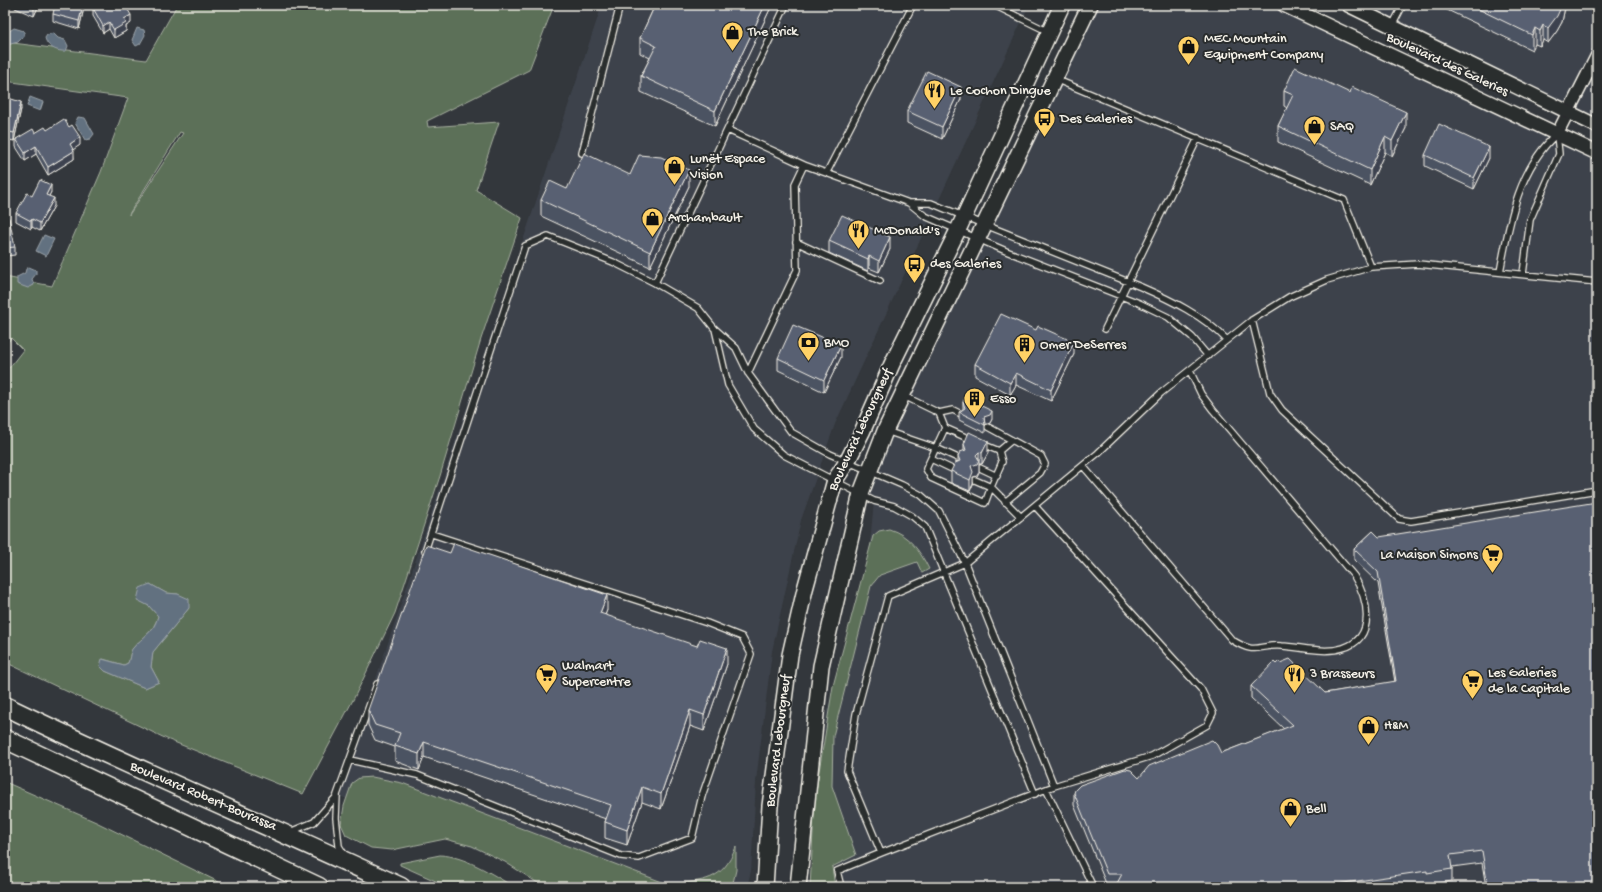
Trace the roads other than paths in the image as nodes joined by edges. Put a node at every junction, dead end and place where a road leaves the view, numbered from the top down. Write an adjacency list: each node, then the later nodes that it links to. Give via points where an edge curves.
1 (620, 5): 19 (lane)
2 (786, 5): 16 (lane)
3 (913, 5): 22 (lane)
4 (994, 5): 11 (lane)
5 (1062, 5): 11 (main road, Boulevard Lebourgneuf)
6 (1090, 5): 13 (main road, Boulevard Lebourgneuf)
7 (1284, 5): 17 (street, Boulevard des Galeries)
8 (1348, 5): 10 (street, Boulevard des Galeries)
9 (1403, 5): 10 (lane)
10 (1392, 26): 14 (street, Boulevard des Galeries)
11 (1049, 32): 24 (main road, Boulevard Lebourgneuf)
12 (1597, 55): 14 (street)
13 (1054, 79): 18 (lane); 25 (main road, Boulevard Lebourgneuf)
14 (1568, 112): 15 (street, Boulevard des Galeries); 17 (street)
15 (1597, 126)
16 (728, 130): 21 (lane); 35 (lane)
17 (1557, 134): 20 (street, Boulevard des Galeries); 30 (lane, via 1543,146 1523,182 1510,217); 31 (lane, via 1559,154 1530,220)
18 (1198, 138): 29 (lane, via 1344,200); 33 (lane)
19 (582, 153)
20 (1597, 154)
21 (804, 165): 22 (lane); 28 (lane, via 795,184)
22 (827, 172): 23 (lane)
23 (909, 203): 24 (lane, via 931,203); 26 (lane, via 925,216)
24 (964, 216): 25 (lane); 26 (main road, Boulevard Lebourgneuf)
25 (985, 224): 27 (main road, Boulevard Lebourgneuf); 33 (lane)
26 (958, 230): 27 (lane); 55 (main road, Boulevard Lebourgneuf)
27 (978, 238): 36 (lane); 44 (main road, Boulevard Lebourgneuf)
28 (796, 242): 32 (lane); 43 (lane, via 797,270)
29 (1371, 267): 30 (lane, via 1418,264); 37 (lane, via 1327,280 1289,297)
30 (1500, 272): 31 (lane)
31 (1523, 274): 34 (lane)
32 (880, 281)
33 (1128, 282): 36 (lane); 40 (lane, via 1171,301)
34 (1597, 282)
35 (655, 283): 38 (lane, via 698,308); 69 (lane, via 613,262 548,236 525,246)
36 (1121, 296): 39 (lane); 41 (lane, via 1168,317 1192,337)
37 (1252, 320): 40 (lane); 64 (lane, via 1270,392 1282,410 1399,519 1411,521)
38 (714, 328): 43 (lane, via 736,348); 61 (lane, via 728,385 754,429 784,455)
39 (1105, 329)
40 (1227, 340): 41 (lane)
41 (1208, 356): 42 (lane)
42 (1190, 371): 56 (lane); 56 (lane, via 1201,394 1213,410 1354,576 1362,589 1367,606 1366,627 1357,641 1343,648 1323,650 1272,645 1256,649 1246,648 1232,640)
43 (748, 373): 55 (lane, via 791,432)
44 (902, 395): 45 (lane); 49 (main road, Boulevard Lebourgneuf)
45 (939, 413): 46 (lane, via 953,410); 48 (lane)
46 (961, 414)
47 (988, 427): 50 (lane)
48 (944, 428): 51 (lane); 52 (lane)
49 (885, 431): 51 (lane); 59 (main road, Boulevard Lebourgneuf)
50 (1012, 440): 52 (lane); 66 (lane, via 1041,456 1045,464 1040,473)
51 (936, 448): 53 (lane); 54 (lane)
52 (998, 451): 60 (lane, via 1002,462)
53 (931, 459): 58 (lane); 63 (lane, via 926,469 931,478 985,503)
54 (962, 460)
55 (847, 462): 59 (lane); 61 (main road, Boulevard Lebourgneuf)
56 (1082, 466): 67 (lane)
57 (980, 468): 60 (lane)
58 (956, 471)
59 (869, 472): 65 (main road, Boulevard Lebourgneuf); 71 (lane, via 921,495 939,511)
60 (996, 476): 63 (lane)
61 (835, 480): 65 (lane); 86 (main road, Boulevard Lebourgneuf, via 804,589 790,655 770,806)
62 (975, 480): 63 (lane)
63 (991, 487): 66 (lane)
64 (1597, 490)
65 (861, 493): 72 (lane, via 874,501 894,506 916,520 924,528); 87 (main road, Boulevard Lebourgneuf, via 821,666)
66 (1005, 502): 68 (lane)
67 (1035, 506): 68 (lane); 77 (lane, via 1201,688 1213,713 1207,726 1152,756)
68 (1021, 517): 71 (lane)
69 (432, 534): 70 (lane); 76 (lane, via 707,623 742,637 751,654 702,796 692,838 639,858 621,856 417,775)
70 (424, 556)
71 (965, 563): 72 (lane); 77 (lane)
72 (944, 572): 79 (lane); 82 (lane, via 888,596 856,714 847,771)
73 (379, 680): 76 (lane)
74 (5, 706): 81 (highway, Boulevard Robert-Bourassa, via 112,758)
75 (5, 740): 84 (highway, Boulevard Robert-Bourassa)
76 (350, 760): 80 (lane)
77 (1054, 786): 78 (lane)
78 (1046, 789): 79 (lane); 89 (lane)
79 (1035, 794): 82 (lane)
80 (337, 795): 81 (lane, via 314,822); 83 (lane, via 339,846)
81 (286, 833): 83 (highway, Boulevard Robert-Bourassa)
82 (881, 853): 88 (lane, via 837,870)
83 (354, 865): 85 (highway, Boulevard Robert-Bourassa)
84 (319, 887)
85 (401, 887)
86 (765, 887)
87 (798, 887)
88 (841, 887)
89 (1093, 887)

